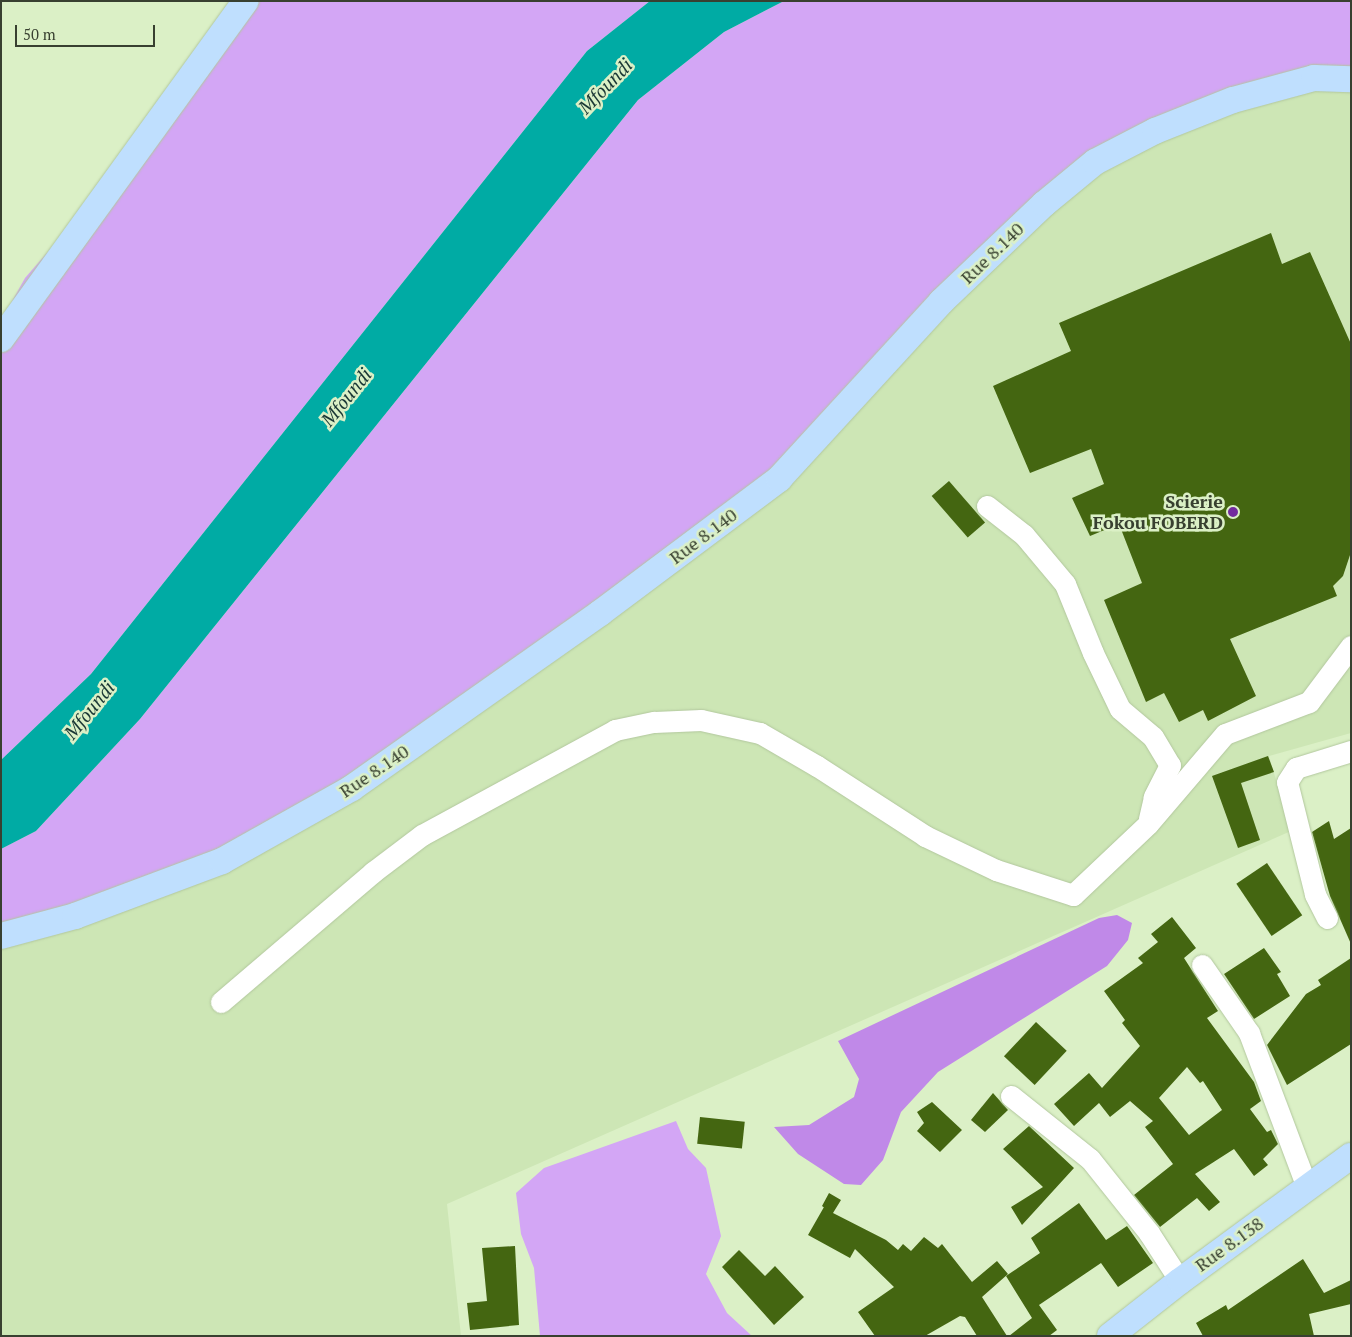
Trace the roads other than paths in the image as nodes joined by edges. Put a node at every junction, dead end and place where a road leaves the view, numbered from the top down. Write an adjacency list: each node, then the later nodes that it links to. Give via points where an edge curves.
1 (246, 1): 3 (main road)
2 (1351, 79): 9 (main road, Rue 8.140, via 1314,78 1233,100 1155,131 1095,162 1044,204 942,302 779,479 600,613 352,788 222,862 75,916)
3 (1, 339)
4 (987, 506): 7 (street, via 1024,534 1065,584 1120,709 1152,736 1170,765 1154,797)
5 (1351, 646): 7 (street, via 1309,702 1225,734)
6 (1351, 751): 8 (street, via 1296,768 1287,782 1315,894)
7 (1148, 824): 11 (street, via 1073,895 996,870 925,836 760,733 701,720 654,722 615,730 422,835 373,872)
8 (1327, 918)
9 (1, 936)
10 (1202, 964): 14 (street, via 1248,1033)
11 (221, 1002)
12 (1011, 1096): 15 (street, via 1090,1159 1149,1234)
13 (1351, 1156): 14 (main road, Rue 8.138)
14 (1308, 1188): 15 (main road, Rue 8.138)
15 (1180, 1281): 16 (main road, Rue 8.138)
16 (1110, 1336)

